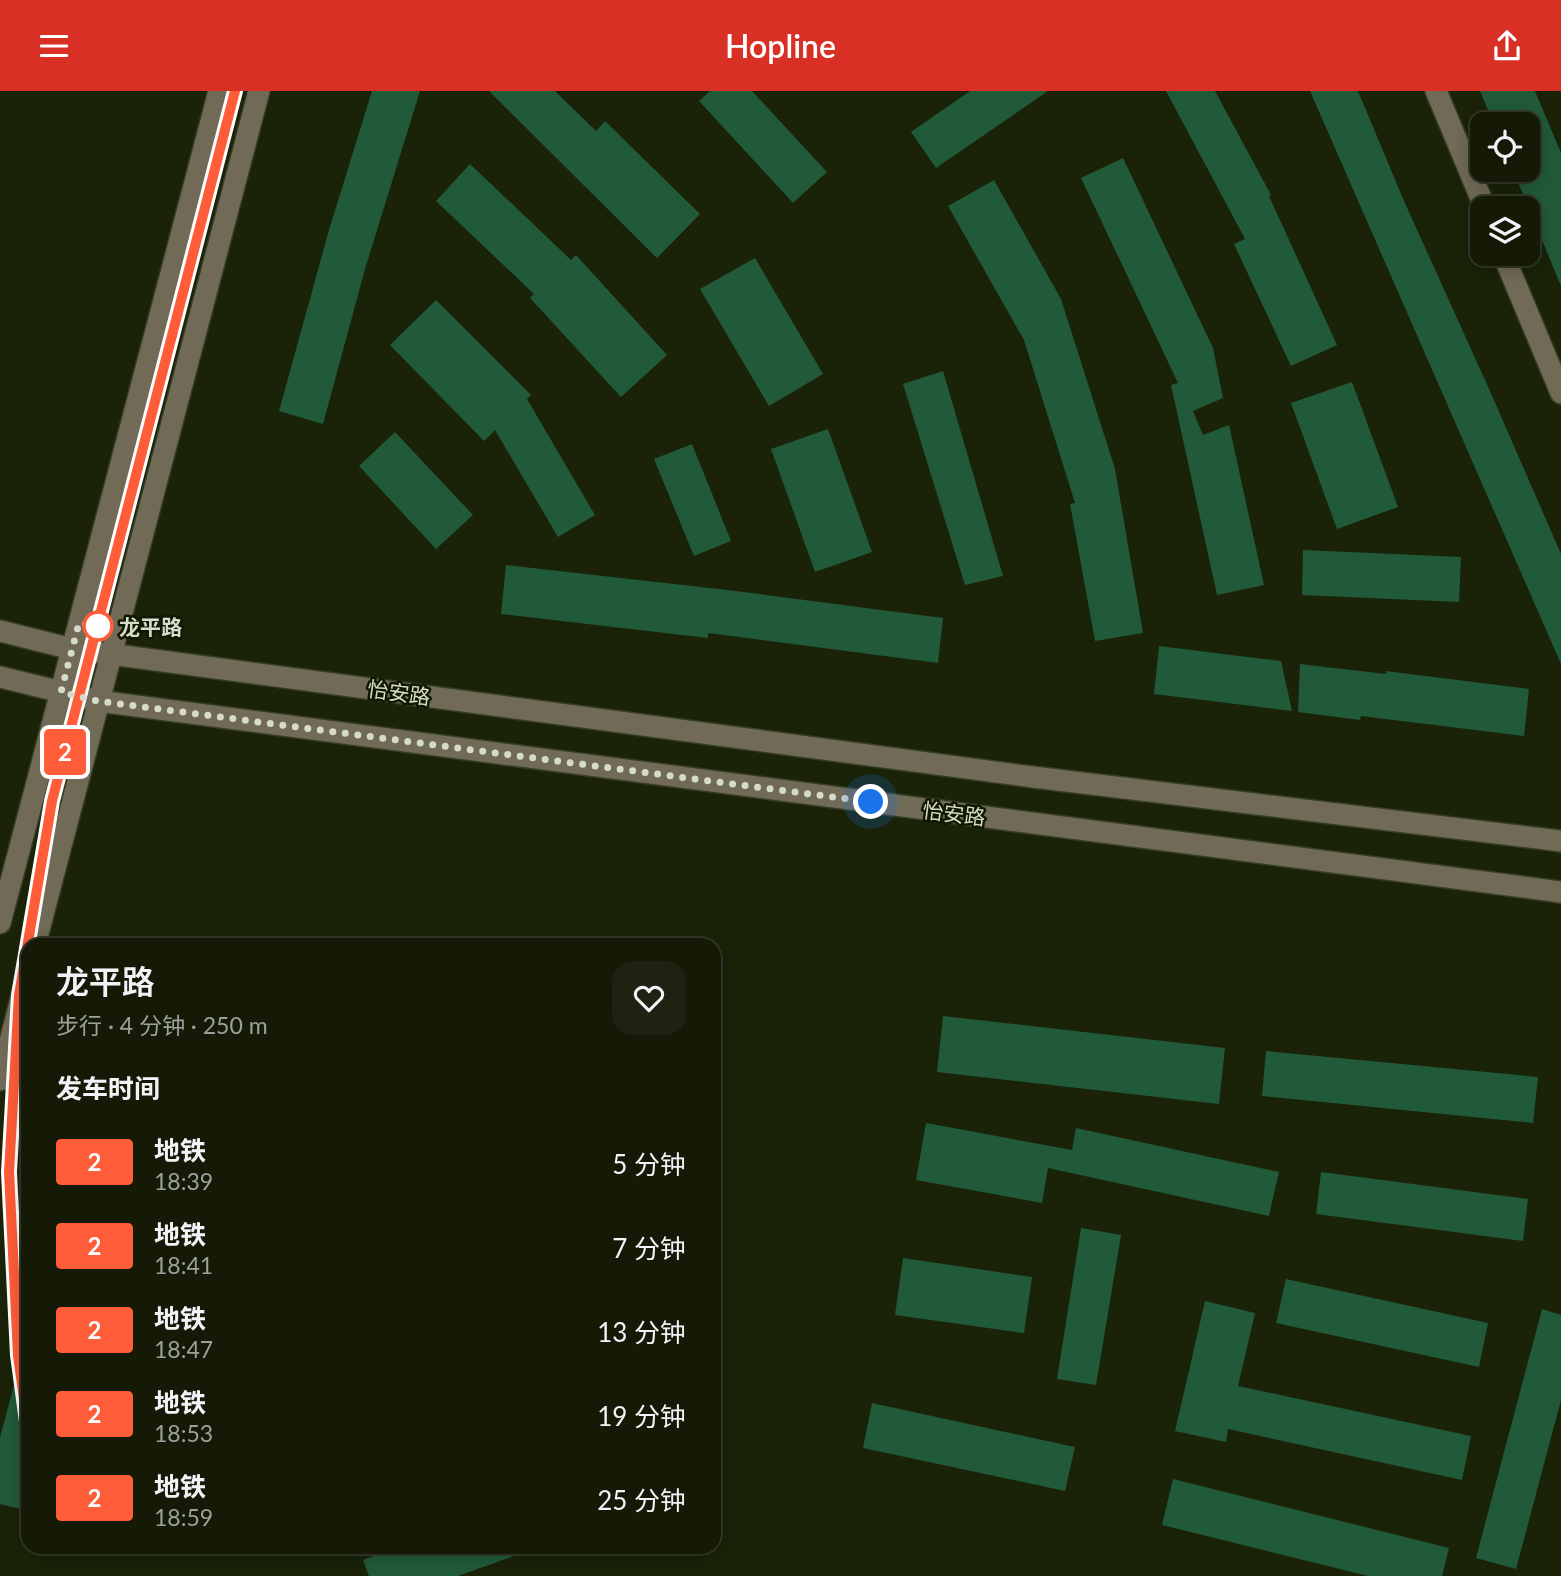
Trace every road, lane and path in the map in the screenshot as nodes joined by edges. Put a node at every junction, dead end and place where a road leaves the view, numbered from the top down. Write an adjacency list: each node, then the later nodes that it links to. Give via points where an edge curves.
1 (219, 91): 8 (street)
2 (259, 91): 9 (street)
3 (1436, 91): 4 (street)
4 (1480, 196)
5 (1508, 266): 6 (street)
6 (1561, 393)
7 (0, 631): 8 (street, 怡安路)
8 (72, 649): 9 (street, 怡安路); 11 (street)
9 (112, 653): 12 (street); 13 (street, 怡安路, via 1033,777)
10 (0, 677): 11 (street, 怡安路)
11 (61, 692): 12 (street, 怡安路); 15 (street)
12 (98, 701): 14 (street, 怡安路); 16 (street)
13 (1561, 841)
14 (1561, 892)
15 (0, 923)
16 (37, 938)
17 (21, 999): 18 (street)
18 (0, 1080)

